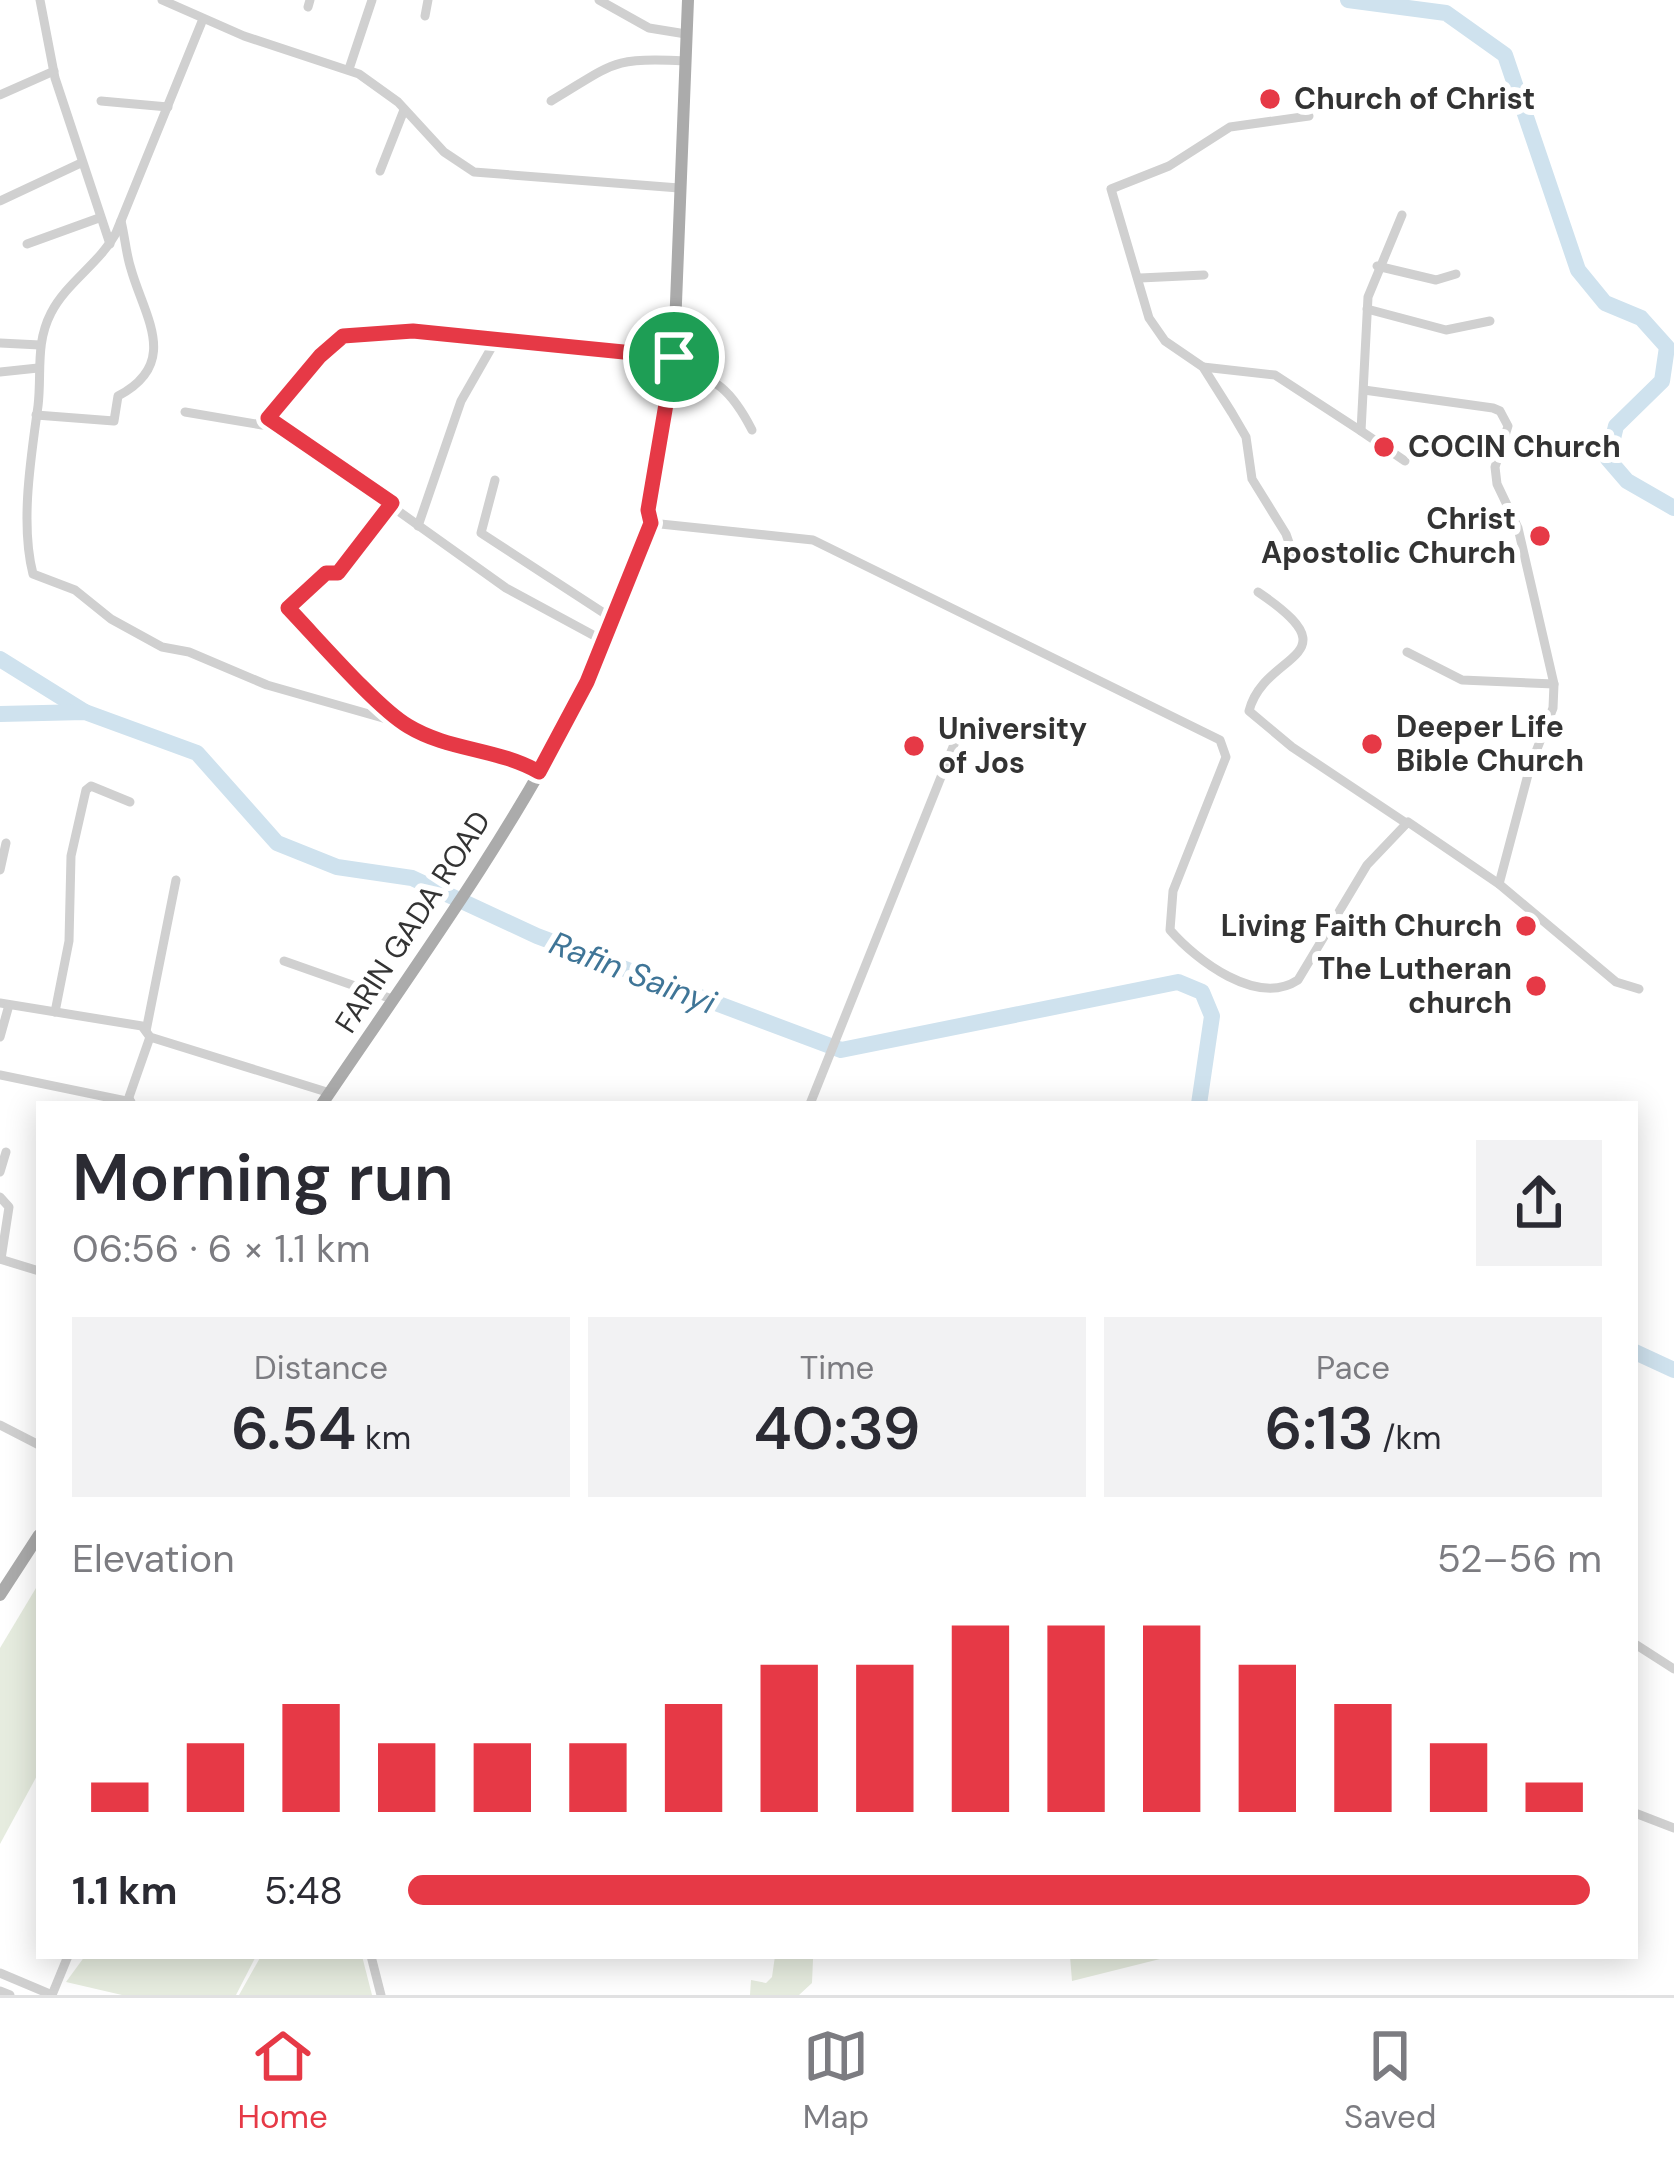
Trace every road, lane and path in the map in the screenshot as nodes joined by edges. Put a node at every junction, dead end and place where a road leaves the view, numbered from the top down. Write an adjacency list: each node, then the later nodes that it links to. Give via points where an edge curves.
1 (40, 0): 12 (street)
2 (162, 0): 8 (street)
3 (372, 0): 11 (street)
4 (428, 0): 7 (street)
5 (599, 0): 9 (street, via 649,28)
6 (688, 0): 9 (main road, FARIN GADA ROAD)
7 (424, 16)
8 (202, 19): 11 (street); 16 (street)
9 (686, 34): 10 (main road, FARIN GADA ROAD)
10 (684, 62): 14 (street, via 631,58); 21 (main road, FARIN GADA ROAD)
11 (349, 69): 17 (street)
12 (54, 71): 13 (street); 19 (street)
13 (0, 95)
14 (551, 100)
15 (101, 101): 16 (street)
16 (168, 107): 25 (street)
17 (404, 110): 20 (street); 21 (street, via 474,172)
18 (1309, 116): 31 (street, via 1230,127 1169,166 1111,189)
19 (81, 163): 22 (street); 24 (street)
20 (380, 171)
21 (679, 188): 37 (main road, FARIN GADA ROAD)
22 (0, 201)
23 (1402, 215): 28 (street)
24 (99, 218): 26 (street); 27 (street)
25 (121, 221): 27 (street); 43 (street, via 154,327 150,360 118,396 114,421)
26 (27, 244)
27 (110, 244): 36 (street, via 53,308)
28 (1377, 266): 29 (street, via 1436,280); 32 (street)
29 (1456, 274)
30 (1204, 275): 31 (street)
31 (1139, 278): 38 (street, via 1155,329)
32 (1367, 309): 33 (street, via 1446,330); 41 (street)
33 (1490, 321)
34 (497, 338): 37 (street); 44 (street, via 350,333); 51 (street, via 461,401)
35 (0, 343): 36 (street)
36 (40, 345): 39 (street)
37 (673, 364): 45 (street, via 721,383); 50 (main road, FARIN GADA ROAD)
38 (1203, 367): 46 (street, via 1275,375); 52 (street, via 1246,437 1252,479)
39 (38, 368): 40 (street); 43 (street)
40 (0, 372)
41 (1364, 390): 46 (street); 57 (street, via 1504,416 1498,484 1518,528)
42 (185, 412): 44 (street, via 262,425)
43 (36, 416): 58 (street, via 27,533 36,577 75,590 162,647)
44 (268, 418): 49 (street)
45 (752, 430)
46 (1361, 430): 47 (street)
47 (1405, 461)
48 (495, 480): 54 (street, via 481,533)
49 (392, 503): 51 (street); 58 (street, via 338,573 326,573 288,608)
50 (651, 523): 54 (main road, FARIN GADA ROAD); 62 (street, via 813,540 1220,740 1226,757 1173,891 1169,930 1231,977 1268,988 1298,980 1366,865)
51 (418, 526): 55 (street, via 506,588)
52 (1293, 554)
53 (1258, 592): 62 (street, via 1304,632 1298,652 1249,711)
54 (613, 619): 55 (main road, FARIN GADA ROAD)
55 (604, 641): 60 (main road, FARIN GADA ROAD)
56 (1407, 652): 57 (street, via 1462,680)
57 (1554, 684): 66 (street)
58 (404, 724): 60 (street)
59 (959, 732): 78 (street)
60 (539, 772): 69 (main road, FARIN GADA ROAD)
61 (130, 802): 71 (street, via 86,790)
62 (1406, 823): 66 (street)
63 (5, 843): 64 (street)
64 (0, 870)
65 (176, 880): 72 (street)
66 (1499, 884): 68 (street, via 1603,972)
67 (284, 961): 69 (street)
68 (1639, 988)
69 (392, 999): 75 (main road, FARIN GADA ROAD)
70 (4, 1004): 71 (street); 73 (street)
71 (55, 1012): 72 (street, via 142,1026)
72 (148, 1034): 75 (street); 77 (street)
73 (0, 1036)
74 (0, 1075): 76 (street)
75 (326, 1098)
76 (122, 1101)
77 (131, 1101)
78 (811, 1101)
79 (6, 1152): 80 (street)
80 (0, 1172)
81 (0, 1197): 82 (street, via 8,1207)
82 (1, 1259): 83 (street)
83 (36, 1270)
84 (0, 1425): 85 (street)
85 (36, 1443)
86 (36, 1540): 87 (main road)
87 (0, 1594)
88 (1638, 1646): 89 (street)
89 (1674, 1669)
90 (1638, 1814): 91 (street)
91 (1674, 1828)
92 (67, 1959): 97 (street)
93 (372, 1959): 98 (street)
94 (0, 1973): 97 (street)
95 (0, 1991): 96 (street)
96 (10, 1995)
97 (52, 1995)
98 (381, 1995)

